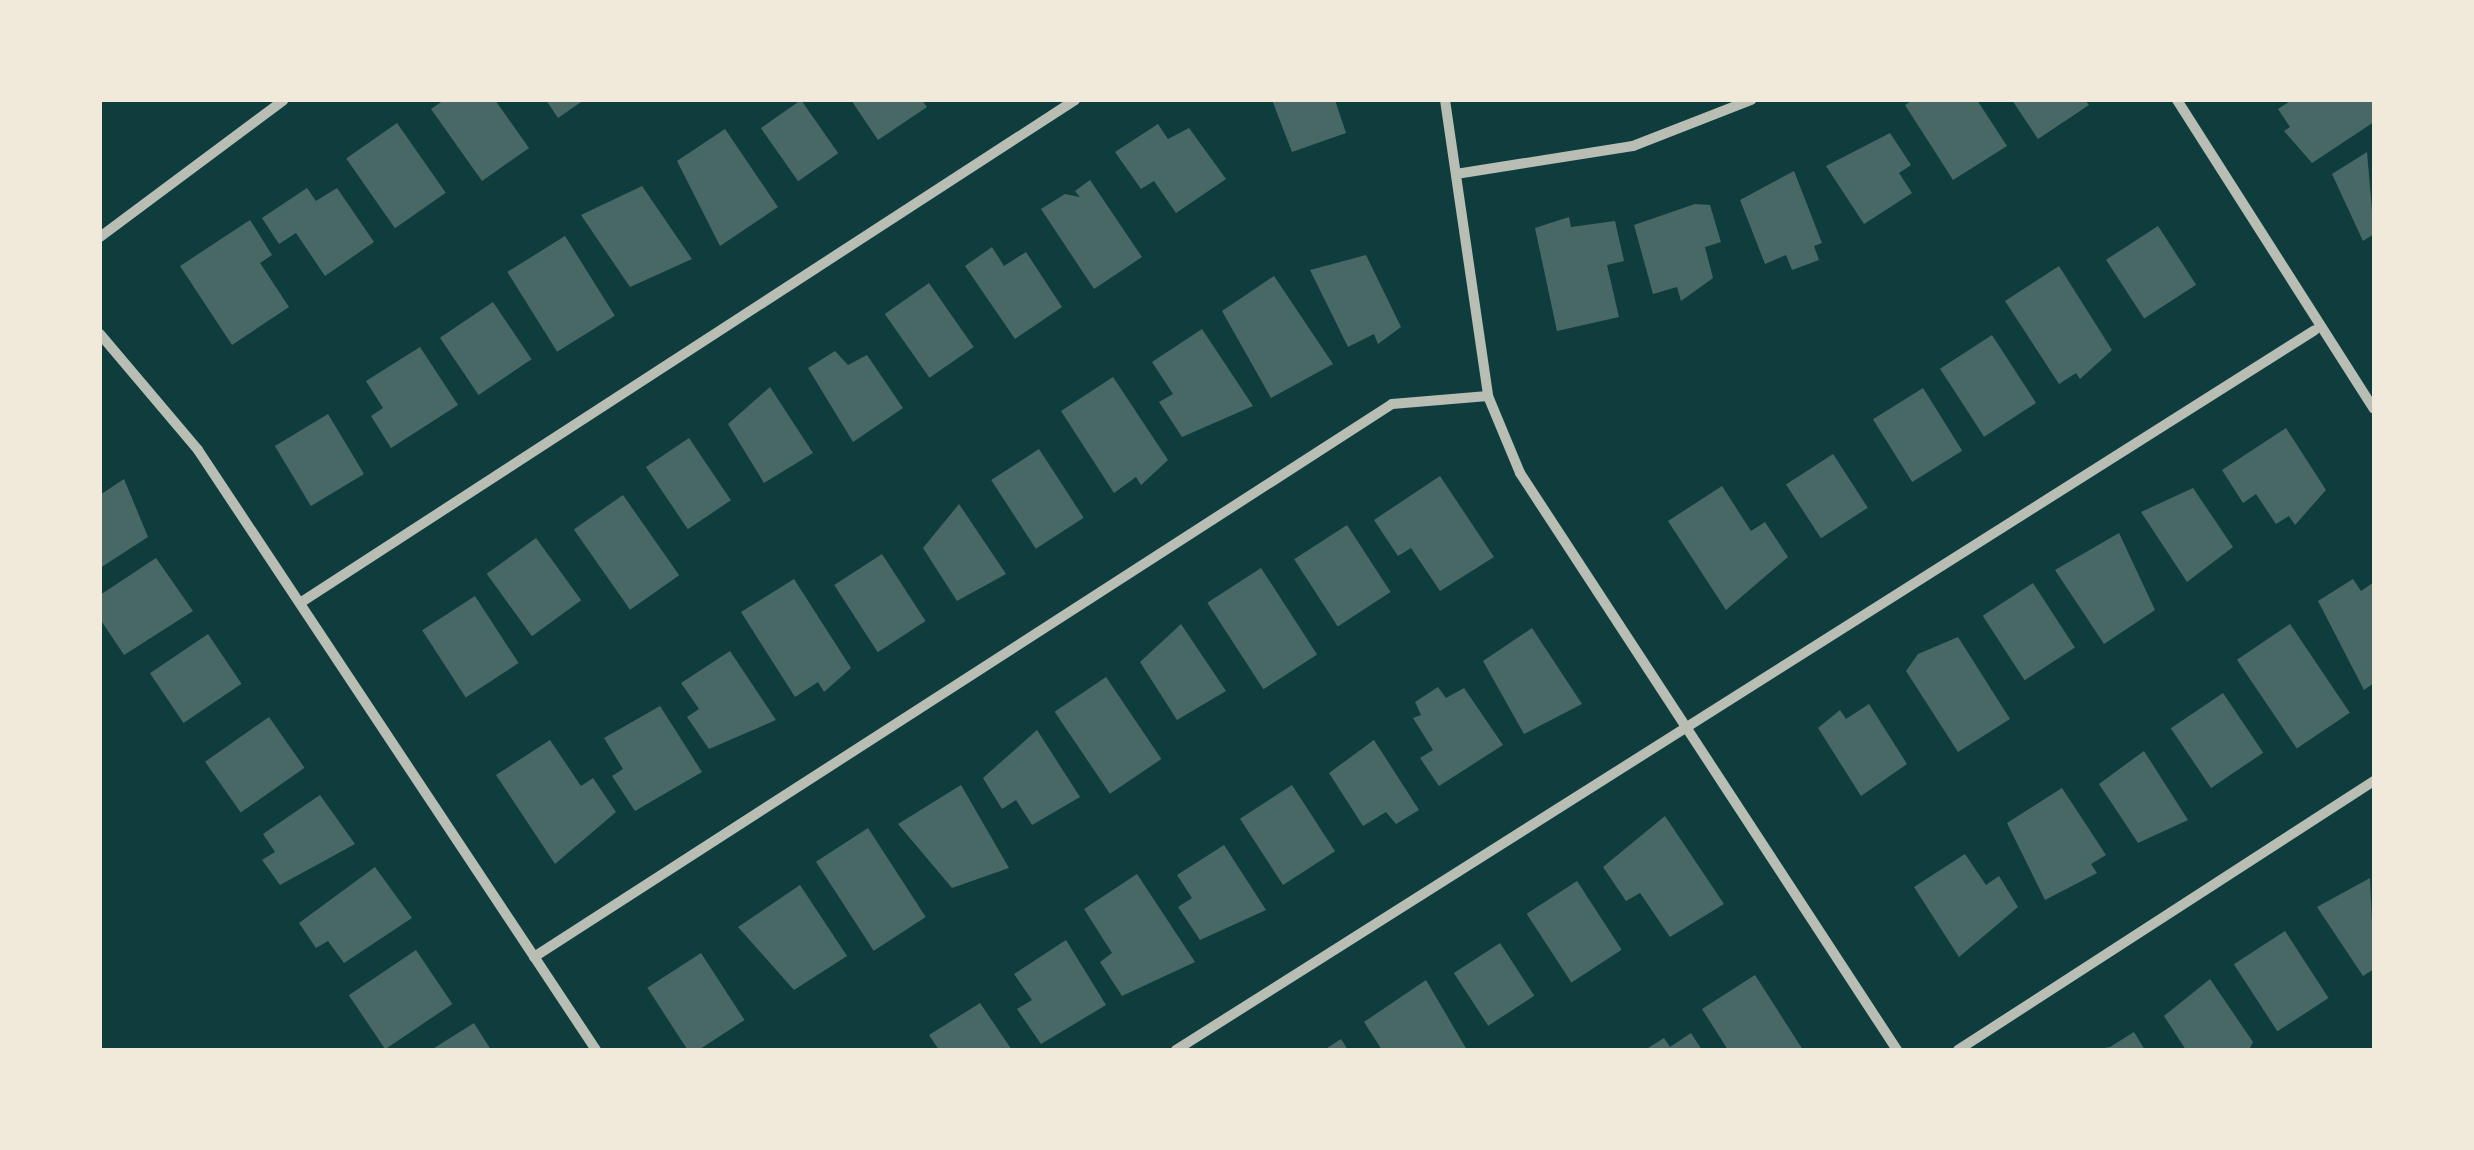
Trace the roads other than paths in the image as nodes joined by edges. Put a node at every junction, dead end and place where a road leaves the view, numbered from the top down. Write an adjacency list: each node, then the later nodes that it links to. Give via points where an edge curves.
1 (284, 100): 7 (street)
2 (1076, 100): 12 (street)
3 (1445, 100): 6 (street)
4 (1751, 100): 6 (street, via 1632,146)
5 (2177, 100): 8 (street)
6 (1456, 174): 10 (street)
7 (100, 238)
8 (2316, 330): 11 (street); 13 (street)
9 (100, 334): 12 (street, via 198,450)
10 (1488, 396): 13 (street, via 1520,473); 15 (street, via 1392,404)
11 (2374, 408)
12 (300, 603): 15 (street)
13 (1689, 731): 17 (street); 18 (street)
14 (2374, 781): 19 (street)
15 (534, 957): 16 (street)
16 (596, 1050)
17 (1176, 1050)
18 (1898, 1050)
19 (1958, 1050)

